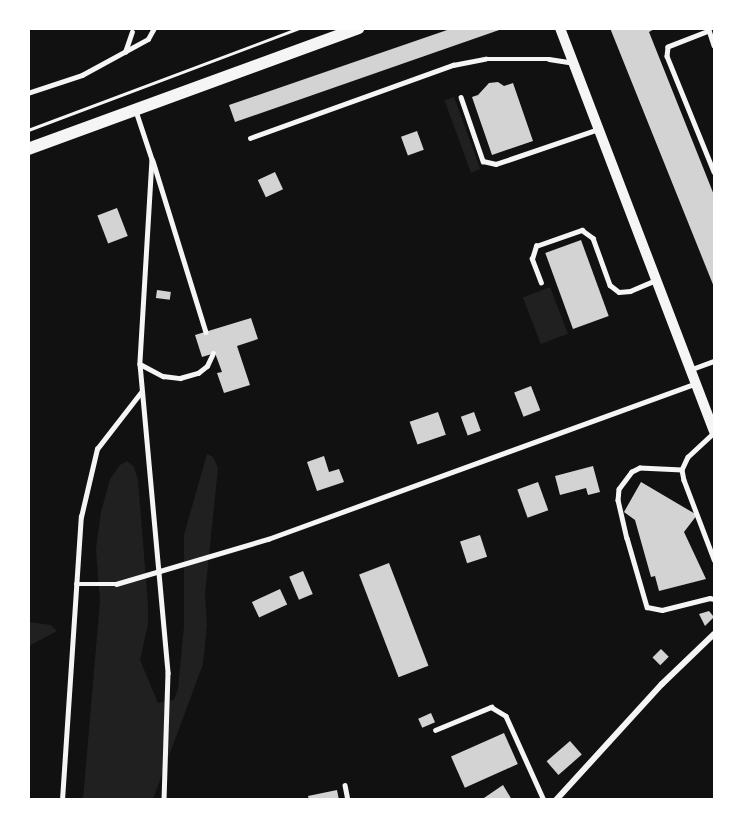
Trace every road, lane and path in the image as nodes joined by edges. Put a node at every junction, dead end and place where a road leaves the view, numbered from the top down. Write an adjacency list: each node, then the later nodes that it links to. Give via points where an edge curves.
1 (154, 28): 8 (lane, via 148,39)
2 (300, 28): 14 (path)
3 (359, 28): 12 (main road)
4 (560, 28): 9 (street)
5 (709, 30): 7 (lane); 18 (lane, via 668,47 667,56)
6 (132, 32): 8 (lane)
7 (714, 45)
8 (124, 52): 10 (lane, via 82,75)
9 (573, 63): 13 (street); 15 (lane, via 485,59 453,65)
10 (28, 93)
11 (461, 97): 13 (lane, via 483,161 496,164)
12 (135, 109): 16 (main road); 17 (lane)
13 (599, 129): 19 (street)
14 (28, 130)
15 (250, 138)
16 (28, 149)
17 (152, 159): 21 (lane); 24 (lane)
18 (714, 172)
19 (657, 280): 20 (lane, via 619,292 610,285 593,238 582,230 536,246 532,259); 25 (street)
20 (541, 283)
21 (206, 332)
22 (213, 353): 24 (lane, via 198,373 180,378 163,376)
23 (714, 361): 25 (lane)
24 (140, 364): 27 (lane)
25 (692, 369): 26 (street)
26 (698, 383): 28 (street); 31 (lane, via 268,539)
27 (142, 391): 31 (lane); 32 (lane, via 98,449 81,517)
28 (714, 431): 29 (lane, via 688,457)
29 (682, 470): 30 (lane); 34 (lane, via 640,468 619,489 618,500 647,607 662,610)
30 (714, 559)
31 (158, 570): 32 (lane, via 116,584); 39 (lane, via 168,673)
32 (76, 584): 38 (lane)
33 (714, 592): 34 (lane)
34 (712, 598)
35 (714, 634): 42 (street, via 662,684)
36 (435, 730): 41 (lane, via 491,707 506,716)
37 (345, 785): 40 (lane)
38 (62, 800)
39 (164, 800)
40 (348, 800)
41 (544, 800)
42 (556, 800)

